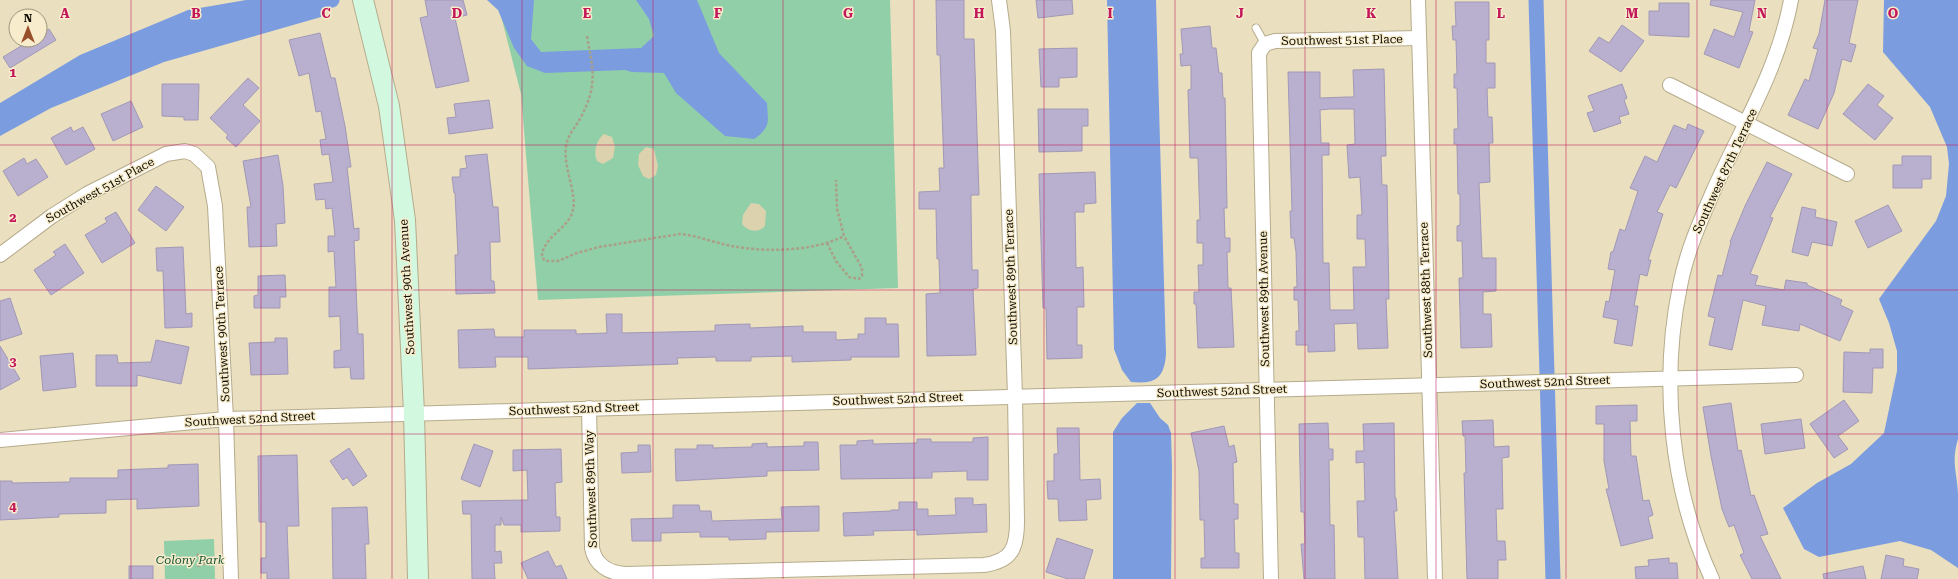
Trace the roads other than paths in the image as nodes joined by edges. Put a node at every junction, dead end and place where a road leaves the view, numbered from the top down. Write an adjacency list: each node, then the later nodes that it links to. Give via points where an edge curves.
1 (363, 0): 19 (street, Southwest 90th Avenue, via 388,106 405,220)
2 (999, 0): 17 (street, Southwest 89th Terrace, via 1003,31)
3 (1418, 0): 6 (street, Southwest 88th Terrace)
4 (1791, 0): 9 (street, Southwest 87th Terrace, via 1772,68)
5 (1256, 28): 7 (lane)
6 (1419, 38): 7 (street, Southwest 51st Place, via 1275,41); 15 (street, Southwest 88th Terrace)
7 (1265, 44): 16 (street, Southwest 89th Avenue, via 1259,53)
8 (1670, 85): 9 (street)
9 (1746, 124): 11 (street); 14 (street, Southwest 87th Terrace, via 1712,194 1684,267 1676,309)
10 (185, 151): 12 (street, Southwest 51st Place, via 155,158 87,194 49,218); 20 (street, Southwest 90th Terrace, via 202,160 211,176 215,206)
11 (1847, 174)
12 (0, 255)
13 (1796, 375): 14 (street, Southwest 52nd Street)
14 (1671, 378): 15 (street, Southwest 52nd Street); 27 (street, Southwest 87th Terrace, via 1673,425 1681,481 1693,528)
15 (1429, 385): 16 (street, Southwest 52nd Street); 26 (street, Southwest 88th Terrace)
16 (1266, 390): 17 (street, Southwest 52nd Street); 25 (street, Southwest 89th Avenue)
17 (1015, 396): 18 (street, Southwest 52nd Street); 22 (street, Southwest 89th Terrace, via 1017,533 1011,552 1002,560 984,566 625,574 613,572)
18 (589, 408): 19 (street, Southwest 52nd Street); 22 (street, Southwest 89th Way, via 592,548 595,559)
19 (414, 413): 20 (street, Southwest 52nd Street); 24 (street, Southwest 90th Avenue)
20 (226, 419): 21 (street, Southwest 52nd Street); 23 (street, Southwest 90th Terrace)
21 (0, 440)
22 (602, 566)
23 (231, 579)
24 (418, 579)
25 (1271, 579)
26 (1435, 579)
27 (1712, 579)

